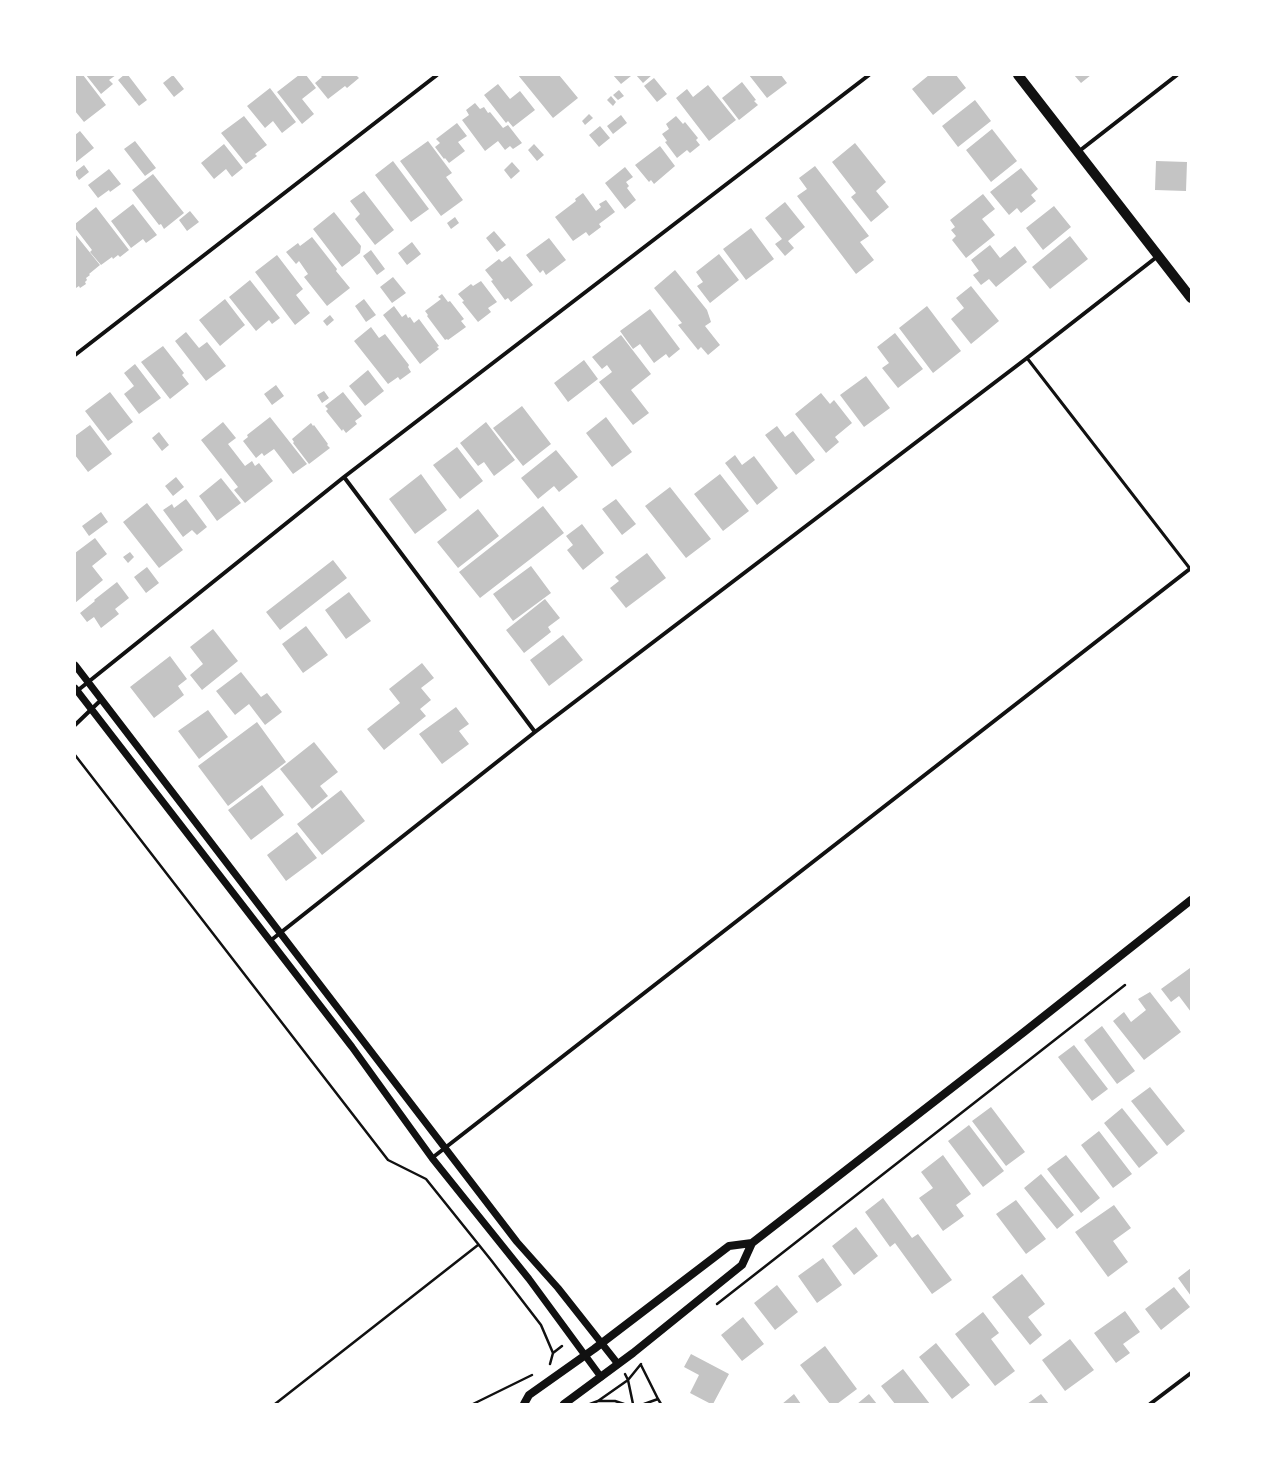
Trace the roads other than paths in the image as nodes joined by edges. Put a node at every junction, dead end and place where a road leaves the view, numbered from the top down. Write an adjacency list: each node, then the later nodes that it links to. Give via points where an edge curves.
1 (437, 75): 8 (street)
2 (869, 75): 10 (street)
3 (1018, 75): 5 (main road)
4 (1177, 75): 5 (street)
5 (1078, 152): 6 (main road)
6 (1158, 256): 7 (main road); 9 (street)
7 (1191, 298)
8 (75, 355)
9 (1027, 358): 11 (lane); 18 (street)
10 (344, 477): 13 (street); 18 (street)
11 (1191, 569): 22 (street)
12 (75, 665): 13 (street)
13 (88, 682): 14 (street); 15 (street)
14 (76, 689): 16 (street)
15 (101, 700): 16 (street); 20 (street)
16 (91, 709): 17 (street); 21 (street)
17 (75, 724)
18 (535, 732): 20 (street)
19 (1191, 900): 24 (main road)
20 (280, 933): 21 (street); 22 (street)
21 (270, 941): 23 (street, via 352,1047)
22 (445, 1147): 23 (street); 25 (street, via 517,1242)
23 (432, 1158): 26 (street, via 529,1279)
24 (752, 1243): 25 (main road, via 729,1246); 27 (main road, via 742,1265)
25 (602, 1343): 26 (main road); 27 (street)
26 (584, 1356): 29 (street); 30 (main road, via 529,1395)
27 (618, 1364): 29 (main road)
28 (1191, 1373): 32 (street)
29 (601, 1377): 31 (main road)
30 (524, 1404)
31 (564, 1404)
32 (1150, 1404)

